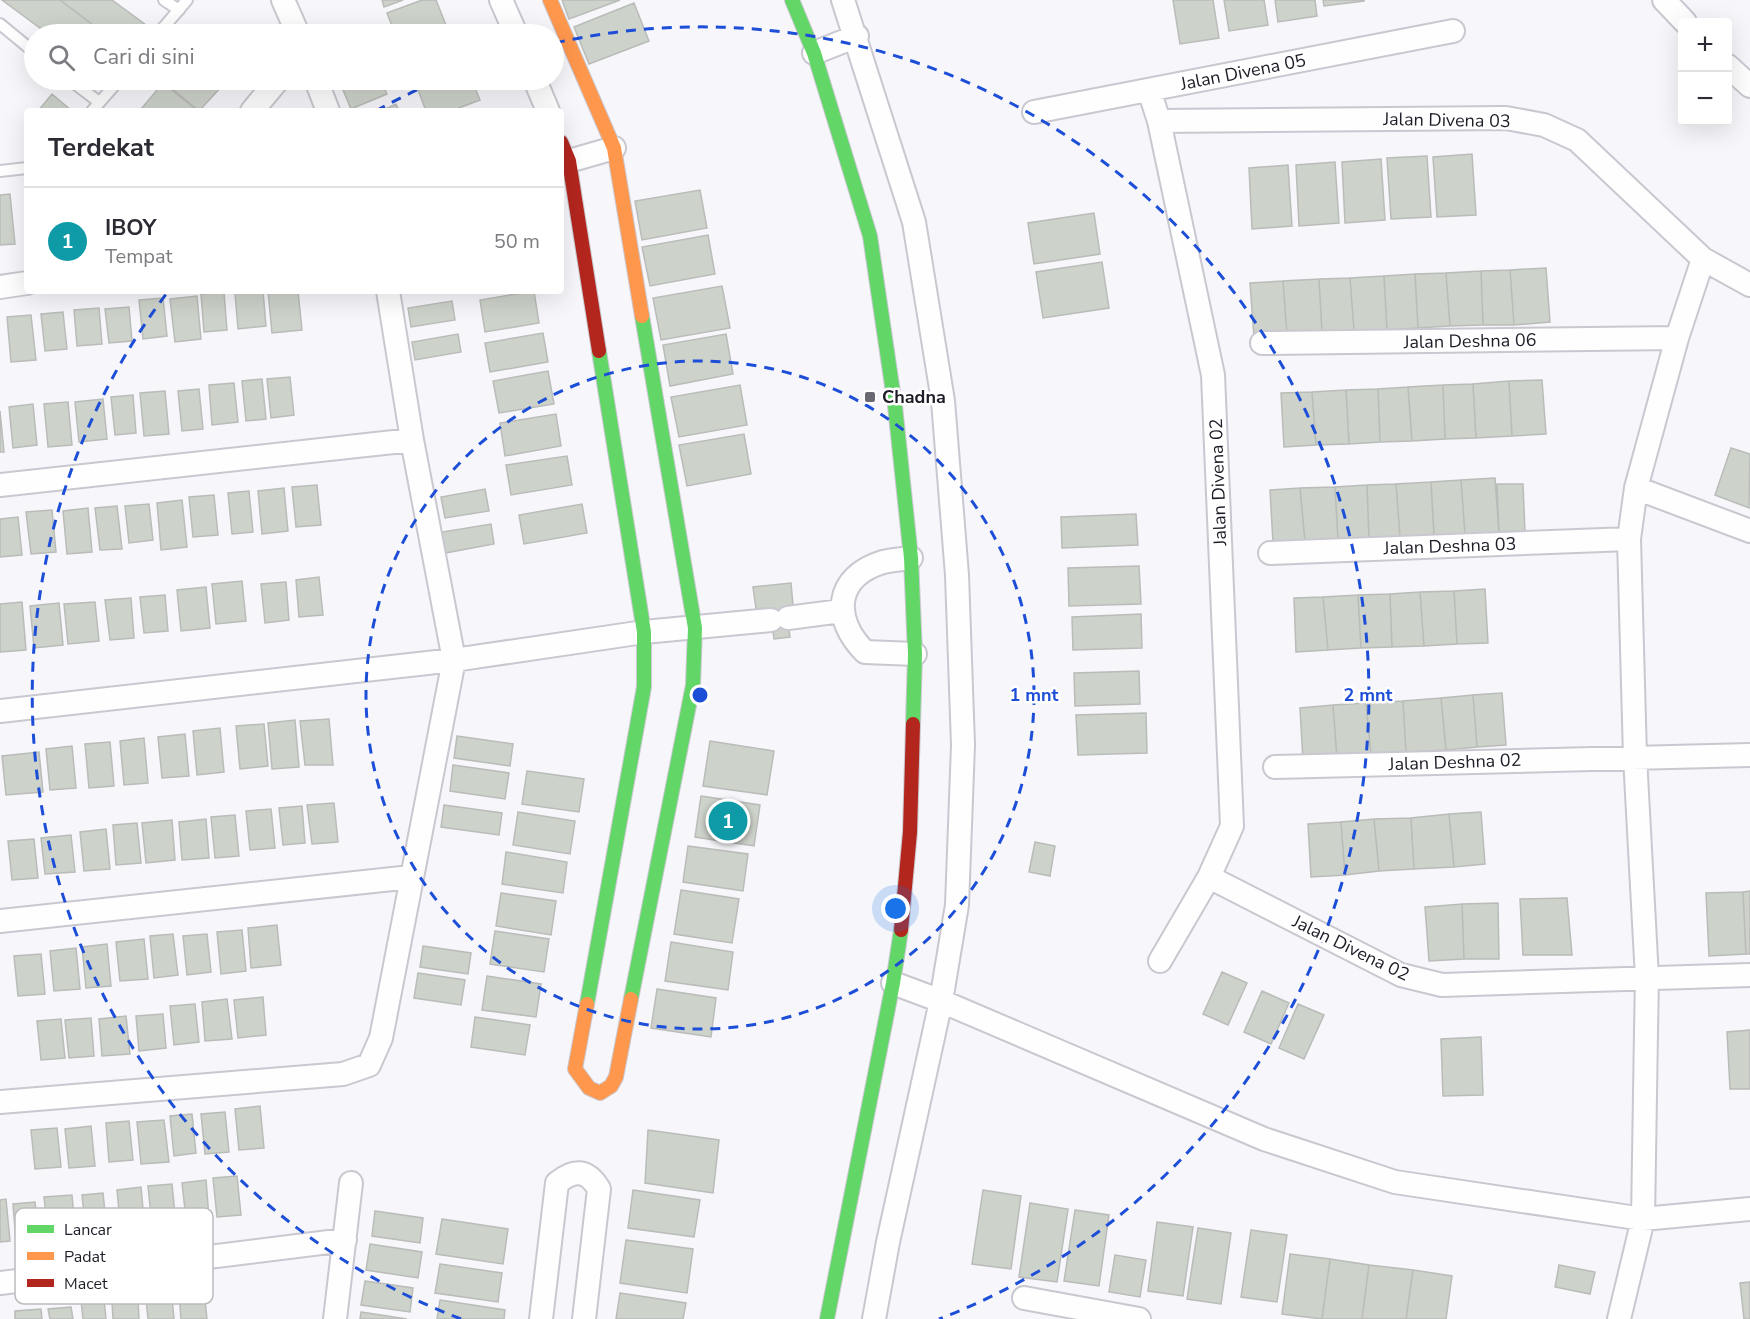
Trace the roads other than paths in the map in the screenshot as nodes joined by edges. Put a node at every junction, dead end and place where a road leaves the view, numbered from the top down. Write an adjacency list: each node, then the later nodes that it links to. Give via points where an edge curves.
1 (164, 0): 9 (lane)
2 (187, 0): 9 (lane)
3 (283, 0): 13 (street)
4 (501, 0): 14 (street)
5 (550, 0): 15 (street)
6 (792, 0): 20 (street)
7 (843, 0): 18 (street)
8 (1664, 0): 10 (street)
9 (178, 10): 12 (lane)
10 (1681, 18)
11 (0, 24): 19 (lane)
12 (166, 24)
13 (294, 24)
14 (512, 24)
15 (560, 24)
16 (1453, 31): 28 (street, Jalan Divena 05)
17 (564, 32): 35 (street)
18 (856, 36): 20 (street); 69 (street, via 914,222 944,413 957,575 963,745 957,905)
19 (24, 43)
20 (814, 53): 52 (street, via 870,236 895,406)
21 (1732, 70): 22 (street)
22 (1750, 86)
23 (80, 90): 29 (lane)
24 (110, 90): 29 (lane)
25 (270, 90): 30 (street)
26 (320, 90): 31 (street)
27 (539, 90): 32 (street)
28 (1149, 90): 33 (street, Jalan Divena 05); 34 (street, Jalan Divena 02)
29 (96, 107)
30 (255, 108)
31 (327, 108)
32 (547, 108)
33 (1034, 112)
34 (1159, 121): 39 (street, Jalan Divena 03, via 1506,118 1544,125 1577,140); 63 (street, Jalan Divena 02, via 1213,375 1232,826)
35 (614, 148): 36 (street); 54 (street)
36 (565, 152): 55 (street)
37 (24, 168): 38 (lane)
38 (0, 170)
39 (1703, 259): 41 (street, Jalan Divena 03); 44 (street)
40 (24, 283): 42 (street)
41 (1750, 285)
42 (0, 287)
43 (388, 294): 46 (street)
44 (1677, 338): 45 (street, Jalan Deshna 06); 48 (street)
45 (1262, 344)
46 (412, 440): 47 (street); 57 (street)
47 (0, 484)
48 (1636, 488): 49 (street); 50 (street)
49 (1750, 531)
50 (1629, 539): 51 (street, Jalan Deshna 03); 60 (street)
51 (1270, 553)
52 (911, 558): 53 (street, via 883,562 859,574 847,590); 56 (street)
53 (841, 611): 54 (street); 56 (street, via 848,633 865,651)
54 (695, 628): 55 (street); 55 (street, via 693,685 616,1077 613,1085 598,1093 584,1086 575,1069 644,687)
55 (644, 632): 57 (street)
56 (915, 654): 68 (street, via 906,893)
57 (454, 660): 58 (street); 62 (street)
58 (0, 711)
59 (1750, 755): 60 (street, Jalan Deshna 02)
60 (1635, 757): 61 (street, Jalan Deshna 02); 67 (street)
61 (1275, 767)
62 (411, 877): 64 (street); 70 (street, via 381,1038 369,1065 343,1074)
63 (1209, 877): 65 (street, Jalan Divena 02); 67 (street, Jalan Divena 02, via 1401,975 1442,985)
64 (0, 921)
65 (1160, 961)
66 (1750, 975): 67 (street, Jalan Divena 02)
67 (1647, 978): 73 (street)
68 (893, 983): 69 (street); 82 (street)
69 (941, 1001): 73 (street, via 1264,1139 1395,1182); 83 (street)
70 (0, 1102)
71 (351, 1183): 74 (street)
72 (1750, 1209): 73 (street)
73 (1643, 1219): 85 (street)
74 (345, 1240): 75 (street); 79 (street)
75 (213, 1256)
76 (15, 1281): 77 (street)
77 (0, 1283)
78 (1024, 1299): 84 (street)
79 (335, 1319)
80 (541, 1319): 81 (street, via 557,1183 581,1173 592,1177 599,1189)
81 (584, 1319)
82 (827, 1319)
83 (874, 1319)
84 (1139, 1319)
85 (1619, 1319)

